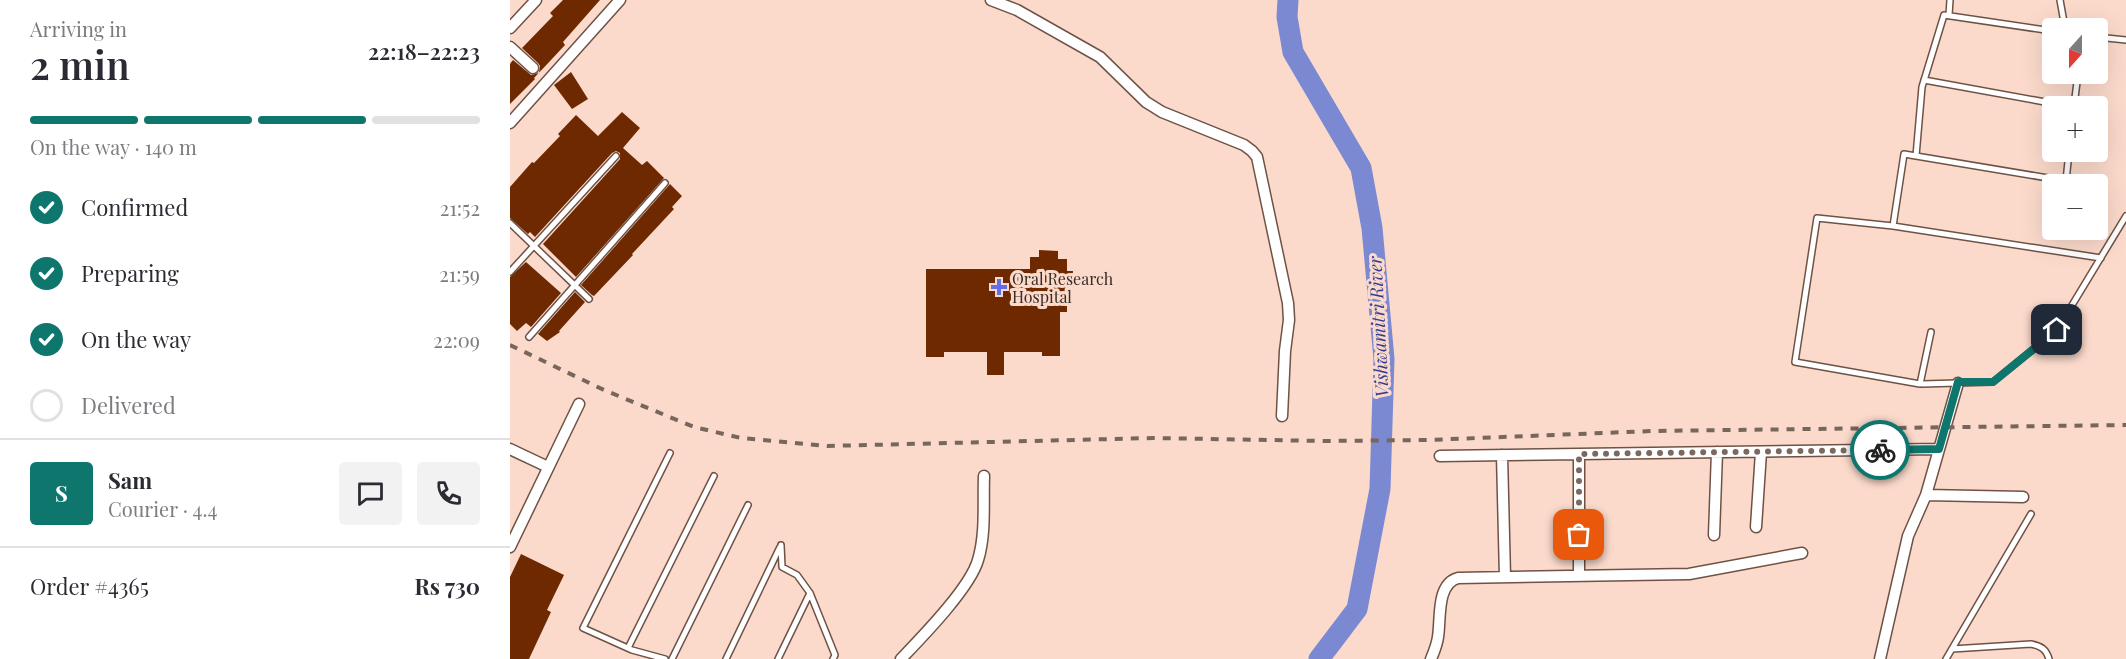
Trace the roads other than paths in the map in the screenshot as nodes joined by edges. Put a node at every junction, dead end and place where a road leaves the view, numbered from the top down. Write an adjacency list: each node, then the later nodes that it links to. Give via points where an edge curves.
1 (536, 0): 8 (street)
2 (991, 0): 34 (street, via 1017,10 1100,57 1146,102 1162,112 1244,145 1257,157 1288,303)
3 (1950, 0): 6 (lane)
4 (2060, 0): 7 (lane)
5 (613, 2): 16 (street)
6 (1949, 15): 9 (lane); 14 (lane, via 1944,15)
7 (2063, 18)
8 (510, 28)
9 (2042, 29)
10 (2108, 38): 11 (lane)
11 (2126, 40)
12 (510, 47): 13 (street)
13 (533, 68)
14 (1924, 80): 15 (lane); 18 (lane)
15 (2042, 101)
16 (510, 123)
17 (616, 156): 24 (lane)
18 (1916, 156): 19 (lane, via 2066,181); 23 (lane, via 1904,154)
19 (2068, 162)
20 (665, 183): 27 (lane)
21 (2126, 216): 25 (lane)
22 (510, 224): 24 (lane)
23 (1893, 226): 25 (lane); 32 (lane, via 1817,218 1795,362)
24 (534, 247): 26 (lane); 27 (lane)
25 (2100, 258): 31 (lane, via 2057,330 1993,382)
26 (510, 272)
27 (576, 285): 28 (lane); 30 (lane)
28 (589, 299)
29 (1931, 332): 32 (lane)
30 (529, 337)
31 (1958, 382): 32 (lane); 36 (street)
32 (1922, 384)
33 (579, 405): 43 (street)
34 (1282, 417)
35 (510, 449): 43 (street)
36 (1939, 449): 38 (street); 46 (street)
37 (1717, 452): 38 (street); 40 (street); 51 (street)
38 (1761, 452): 50 (street)
39 (670, 453): 57 (lane, via 583,628)
40 (1579, 454): 41 (street); 54 (street)
41 (1502, 455): 42 (street); 55 (street)
42 (1440, 456)
43 (548, 467): 52 (street)
44 (714, 476): 57 (lane)
45 (984, 476): 64 (street, via 982,542 972,575)
46 (1926, 495): 47 (street); 66 (street, via 1908,536)
47 (2023, 497)
48 (748, 505): 60 (lane)
49 (2031, 514): 58 (lane)
50 (1756, 527)
51 (1714, 535)
52 (512, 540)
53 (1802, 553): 54 (street, via 1689,574)
54 (1579, 576): 55 (street)
55 (1504, 577): 65 (street, via 1451,580 1442,598)
56 (810, 593): 61 (lane, via 797,575 782,567 781,545); 62 (lane); 63 (lane, via 835,655)
57 (628, 648): 59 (lane)
58 (1952, 649): 67 (lane); 68 (lane, via 2031,644 2047,652)
59 (665, 659)
60 (672, 659)
61 (726, 659)
62 (778, 659)
63 (833, 659)
64 (901, 659)
65 (1431, 659)
66 (1880, 659)
67 (1946, 659)
68 (2049, 659)

